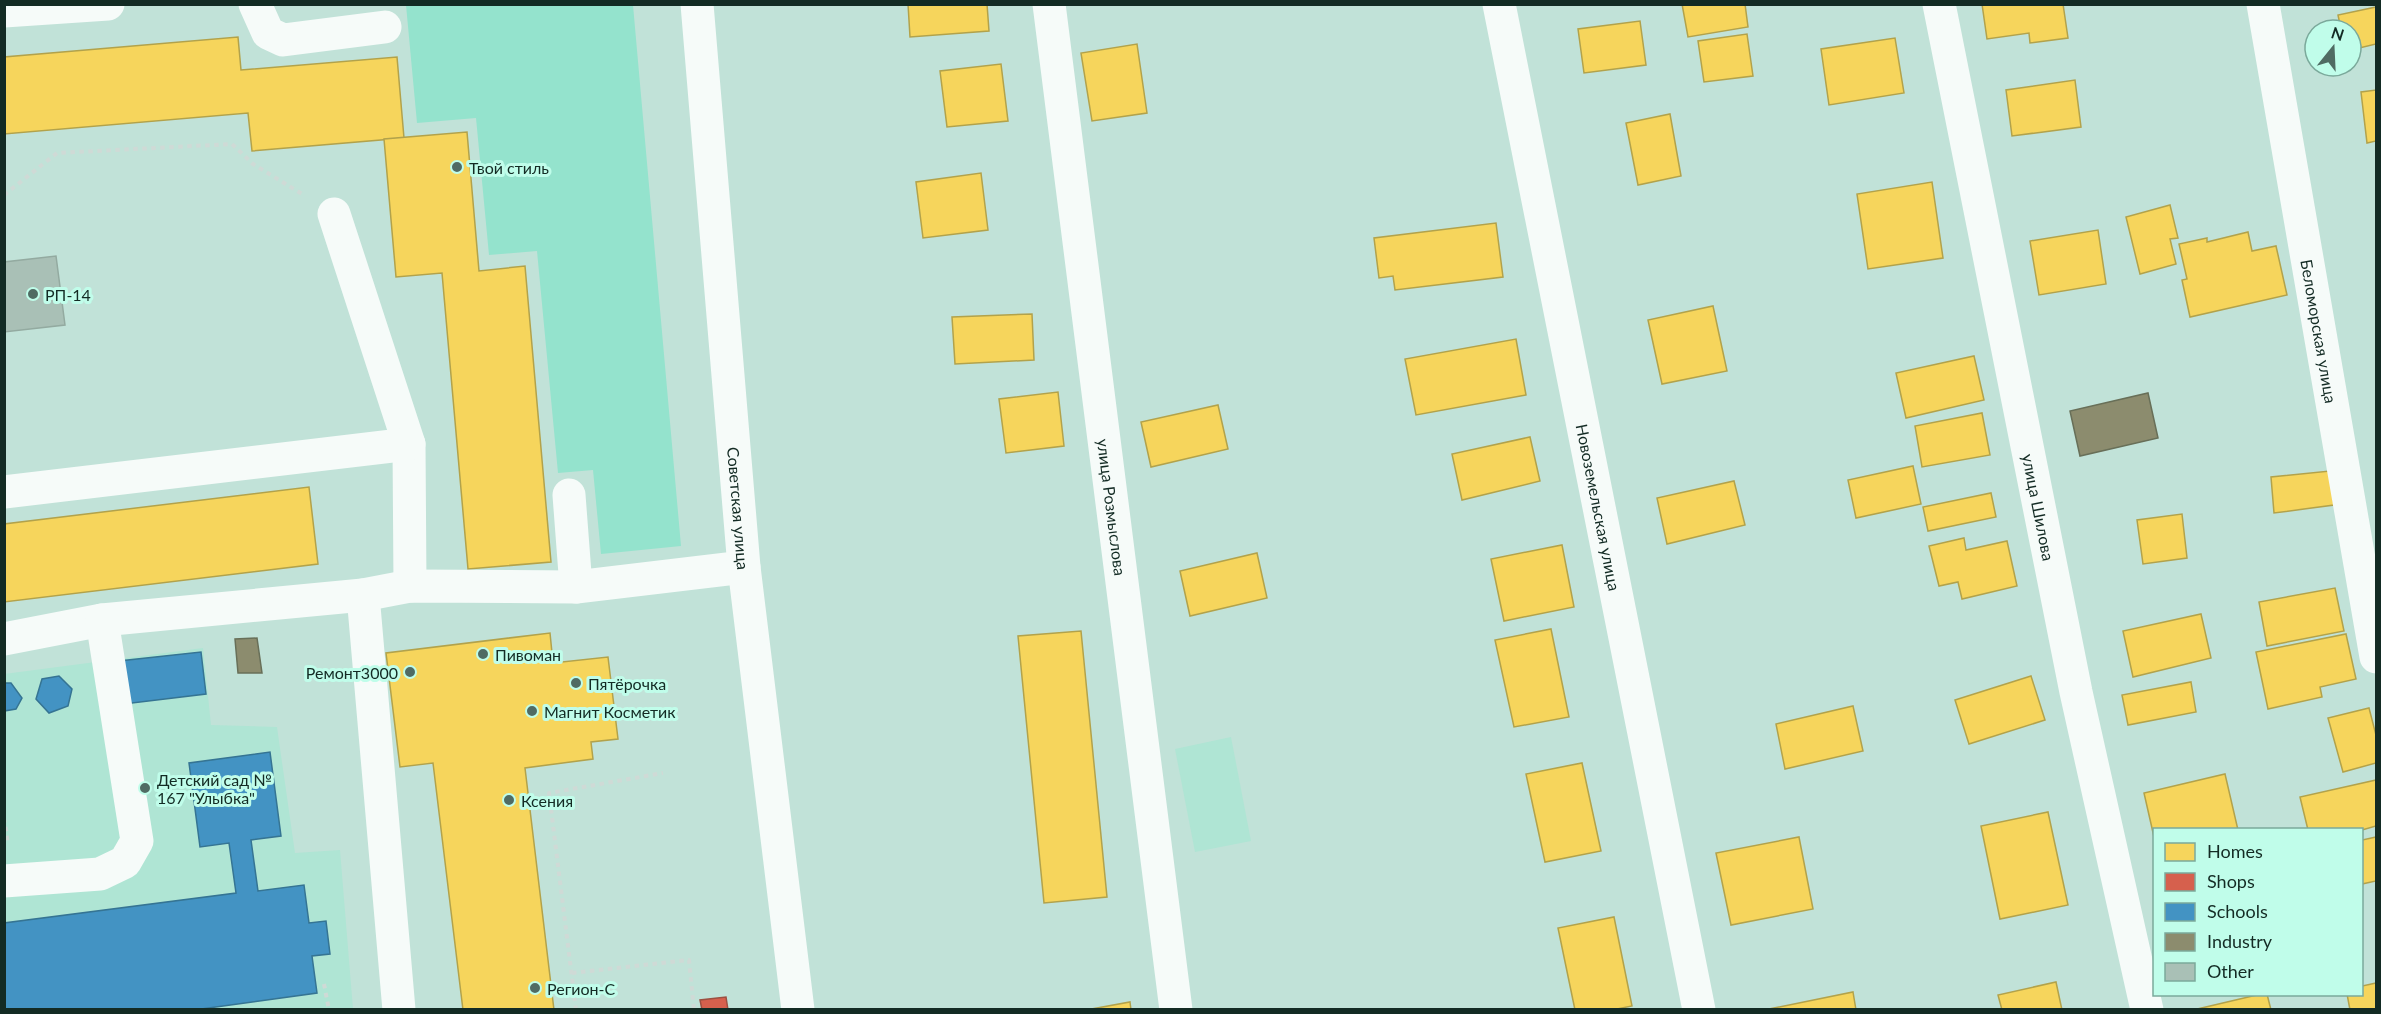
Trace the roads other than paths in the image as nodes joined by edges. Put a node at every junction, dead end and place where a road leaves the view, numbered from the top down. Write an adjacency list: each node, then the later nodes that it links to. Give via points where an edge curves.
1 (108, 4): 8 (street)
2 (255, 4): 9 (street, via 268,33 283,40)
3 (697, 4): 14 (street, Советская улица)
4 (1049, 4): 24 (street, улица Розмыслова)
5 (1499, 4): 25 (street, Новоземельская улица)
6 (1939, 4): 26 (street, улица Шилова, via 2076,692)
7 (2263, 4): 20 (street, Беломорская улица)
8 (4, 11)
9 (385, 27)
10 (334, 214): 11 (street)
11 (409, 444): 12 (street); 15 (street)
12 (4, 492)
13 (569, 495): 16 (street)
14 (744, 567): 16 (street); 23 (street, Советская улица)
15 (410, 586): 16 (street); 17 (street)
16 (576, 587)
17 (363, 595): 18 (street); 22 (street)
18 (102, 620): 19 (street); 21 (street, via 137,841 124,862 100,874)
19 (4, 639)
20 (2376, 657)
21 (4, 881)
22 (399, 1010)
23 (798, 1010)
24 (1176, 1010)
25 (1699, 1010)
26 (2147, 1010)

